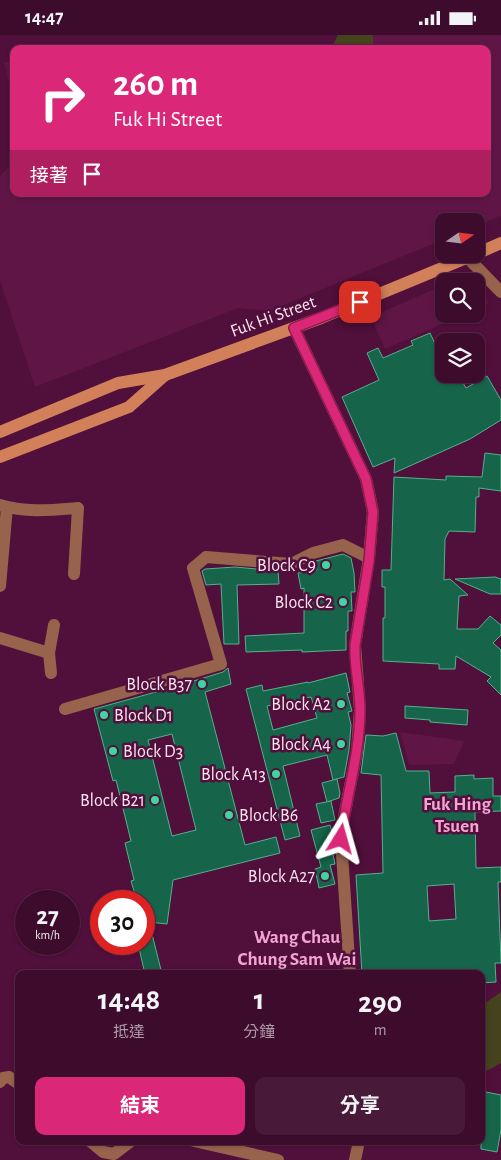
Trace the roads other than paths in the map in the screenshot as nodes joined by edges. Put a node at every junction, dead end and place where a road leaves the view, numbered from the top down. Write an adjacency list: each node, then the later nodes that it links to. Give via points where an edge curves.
1 (501, 243): 2 (street, Fuk Hi Street)
2 (485, 250)
3 (453, 263): 6 (street, Fuk Hi Street)
4 (479, 263): 5 (street)
5 (501, 292)
6 (294, 328): 7 (street, Fuk Hi Street); 11 (street, via 366,479 373,512)
7 (165, 375): 8 (street, Fuk Hi Street, via 118,383); 9 (street, Fuk Hi Street, via 129,407)
8 (0, 432)
9 (0, 457)
10 (4, 506): 12 (street, via 45,510 78,508); 13 (street)
11 (369, 558): 18 (street, via 343,545 313,553 291,565 206,557 193,567 221,664); 19 (street, via 354,657 360,710 357,751 341,839)
12 (74, 574)
13 (0, 586)
14 (54, 625): 16 (street)
15 (0, 638): 16 (street)
16 (49, 653): 17 (street)
17 (50, 673)
18 (65, 709)
19 (350, 970)
20 (15, 1081): 21 (street, via 9,1077)
21 (0, 1082)
22 (95, 1145): 23 (street, via 103,1152 114,1154)
23 (126, 1145)
24 (212, 1145): 26 (street)
25 (358, 1145): 27 (street)
26 (278, 1160)
27 (355, 1160)

